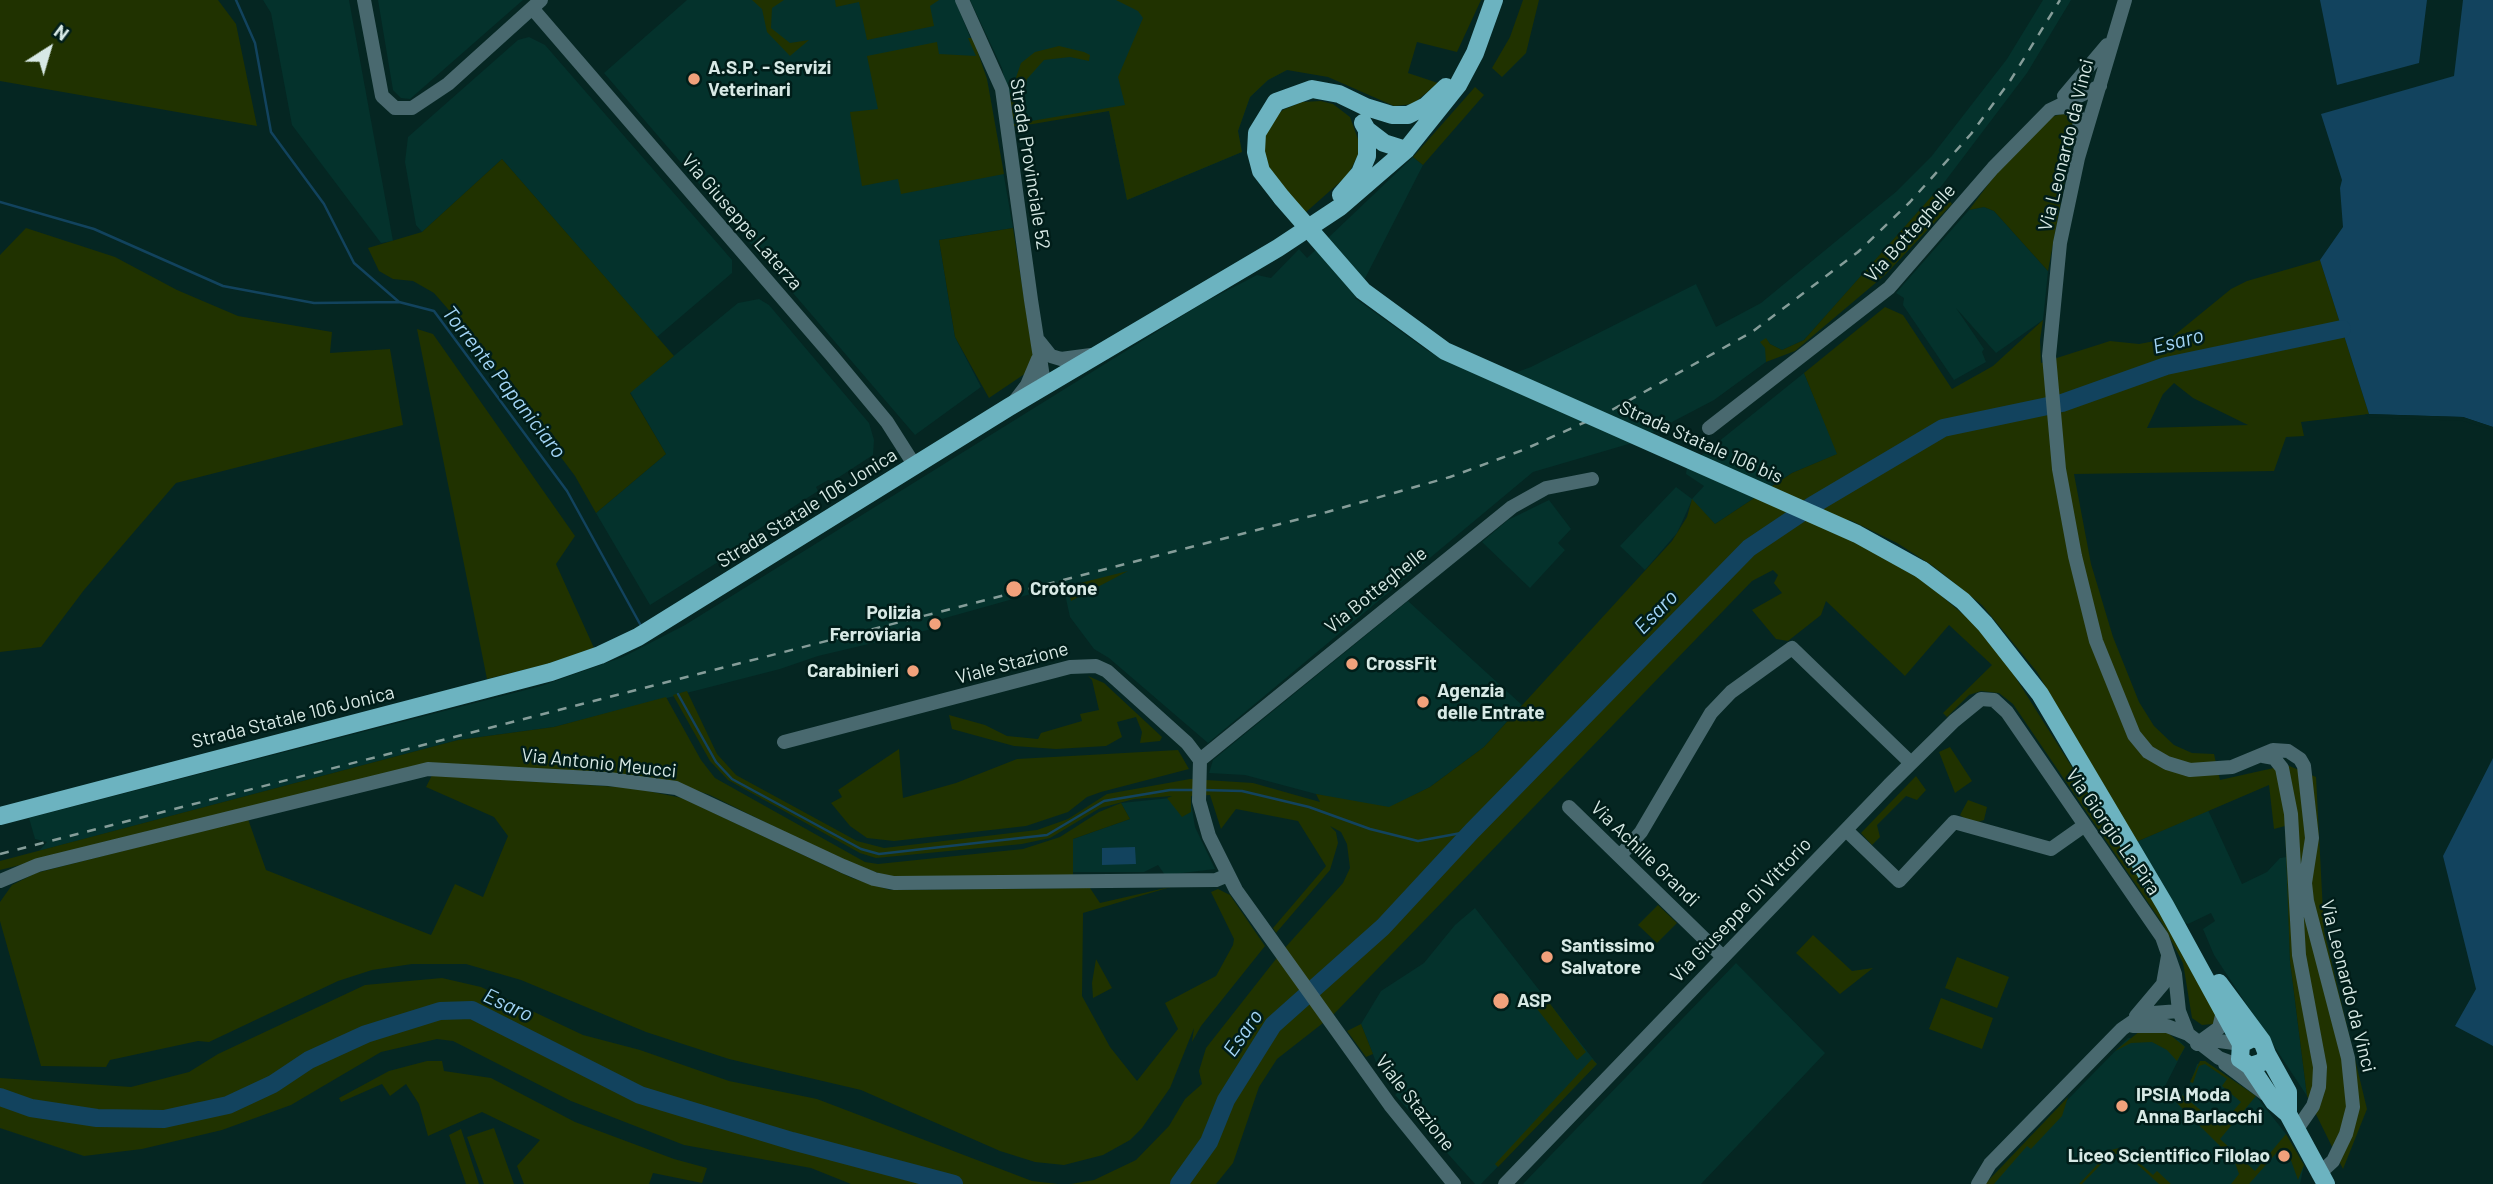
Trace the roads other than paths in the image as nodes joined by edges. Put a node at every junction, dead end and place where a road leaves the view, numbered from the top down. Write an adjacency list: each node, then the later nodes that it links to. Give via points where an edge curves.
1 (364, 0): 5 (street, Via Giuseppe Laterza, via 382,96 395,108 412,108 448,84)
2 (962, 0): 16 (street, Strada Provinciale 52, via 1002,89)
3 (1494, 0): 6 (main road, Strada Statale 106 Jonica)
4 (2125, 0): 7 (street, Via Leonardo da Vinci)
5 (537, 4): 21 (street, Via Giuseppe Laterza, via 887,422)
6 (1488, 18): 11 (main road, via 1441,93 1408,115); 13 (main road, Strada Statale 106 Jonica, via 1458,85)
7 (2117, 25): 8 (street, Via Leonardo da Vinci); 10 (street, via 2095,63)
8 (2100, 86): 10 (street, Via Botteghelle); 14 (street, Via Leonardo da Vinci)
9 (1339, 94): 11 (main road, Strada Statale 106 bis); 12 (main road, via 1357,111); 35 (main road, Strada Statale 106 bis, bridge, via 1312,89 1276,102 1256,133 1256,152 1261,171 1363,291 1445,351 1857,534 1922,570 1963,601 2040,694)
10 (2050, 110): 14 (street, via 2066,107 2079,118); 20 (street, Via Botteghelle, via 1889,288)
11 (1392, 115): 13 (main road, via 1404,135)
12 (1367, 130): 13 (main road, via 1384,143); 15 (main road, via 1367,156 1360,173 1346,191)
13 (1406, 150): 15 (main road, Strada Statale 106 Jonica, via 1340,207)
14 (2078, 158): 25 (street, Via Leonardo da Vinci, via 2064,216 2049,356 2059,469 2096,641 2121,709 2148,752 2190,770 2232,767)
15 (1278, 248): 17 (main road, Strada Statale 106 Jonica)
16 (1038, 340): 17 (street, via 1051,356 1061,359); 18 (street, via 1053,372); 19 (street, via 1035,371)
17 (1103, 352): 18 (main road, Strada Statale 106 Jonica)
18 (1050, 383): 19 (main road, Strada Statale 106 Jonica)
19 (1009, 407): 21 (main road, Strada Statale 106 Jonica)
20 (1709, 428)
21 (915, 466): 29 (main road, Strada Statale 106 Jonica, via 638,637 600,655 551,672)
22 (1592, 479): 26 (street, Via Botteghelle, via 1546,488 1512,507)
23 (1981, 699): 27 (street, Via Giuseppe Di Vittorio); 30 (street, Via Giorgio La Pira, via 1994,700 2007,712)
24 (784, 742): 26 (street, Viale Stazione, via 1085,664 1107,671)
25 (2263, 756): 47 (street, Via Leonardo da Vinci, via 2274,758 2281,768 2291,814 2299,954 2320,1068 2313,1106); 48 (street, Via Leonardo da Vinci, via 2273,750 2288,751 2304,766 2312,838 2307,901 2350,1068 2353,1107 2346,1134)
26 (1200, 760): 33 (street, via 1199,800 1209,836)
27 (1911, 763): 31 (street, Via Giuseppe Di Vittorio); 32 (street, via 1791,648 1731,692 1711,713 1641,832)
28 (1569, 807): 32 (street, Via Achille Grandi)
29 (0, 815)
30 (2085, 825): 31 (street, via 2052,849 1954,822 1899,881); 36 (street, Via Giorgio La Pira)
31 (1846, 830): 37 (street, Via Giuseppe Di Vittorio)
32 (1620, 856): 37 (street, Via Achille Grandi)
33 (1228, 875): 34 (street, Via Antonio Meucci, via 1216,880 894,883 843,866 676,788 609,779 428,769 38,865); 49 (street, Viale Stazione, via 1346,1045)
34 (1, 882)
35 (2165, 905): 39 (main road); 43 (main road)
36 (2169, 951): 38 (street, Via Giorgio La Pira); 40 (street, via 2160,990)
37 (1723, 957): 50 (street, Via Giuseppe Di Vittorio)
38 (2179, 1011): 40 (street, via 2138,1018); 41 (street, Via Giorgio La Pira)
39 (2223, 1012): 41 (street, via 2219,1028); 42 (main road)
40 (2122, 1030): 41 (street, via 2153,1024 2179,1028); 51 (street, via 1990,1164)
41 (2197, 1039): 42 (street); 44 (street)
42 (2241, 1044): 43 (main road, via 2249,1038); 45 (main road, via 2239,1054)
43 (2264, 1047): 45 (main road, via 2263,1062); 47 (main road, via 2288,1092)
44 (2219, 1059): 45 (street); 46 (street)
45 (2250, 1066): 46 (main road)
46 (2274, 1102): 47 (main road)
47 (2293, 1121): 48 (main road)
48 (2323, 1178)
49 (1454, 1184)
50 (1506, 1184)
51 (1978, 1184)

